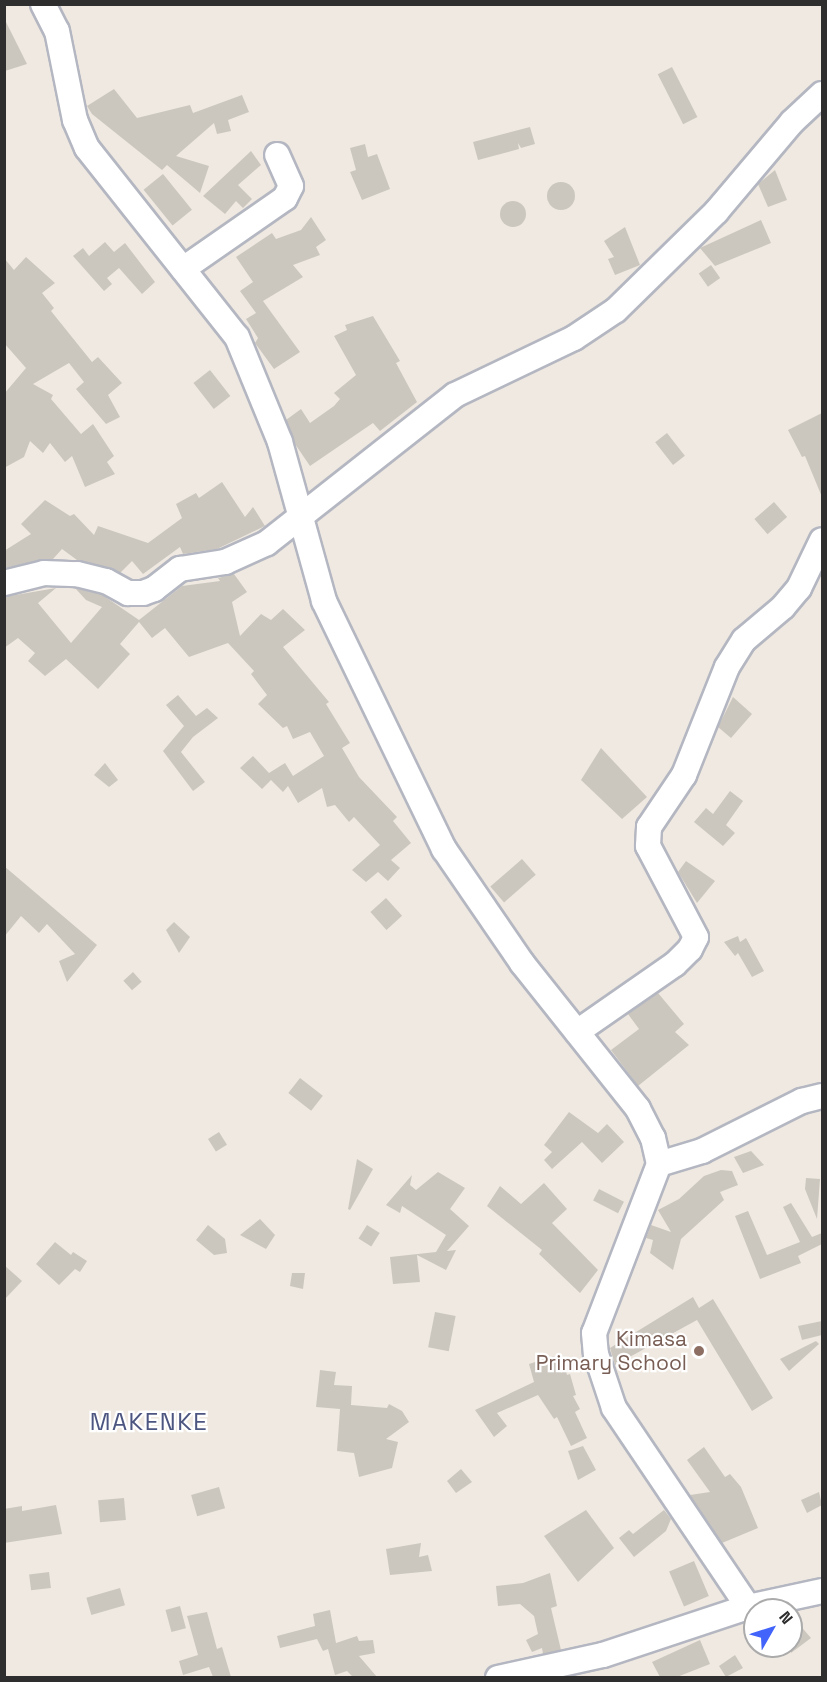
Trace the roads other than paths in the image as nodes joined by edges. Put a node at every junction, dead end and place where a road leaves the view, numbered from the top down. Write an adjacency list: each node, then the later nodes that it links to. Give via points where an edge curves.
1 (44, 4): 4 (street, via 57,31 75,120 87,148)
2 (822, 94): 5 (street, via 792,122 716,212 616,310 574,338 455,395)
3 (277, 156): 4 (street, via 291,186 285,198)
4 (183, 269): 5 (street, via 237,337 280,442)
5 (300, 519): 7 (street, via 267,543 225,562 180,569 143,593 128,593 105,581 77,574 44,573); 8 (street, via 324,602 444,849 522,963)
6 (822, 540): 8 (street, via 798,588 783,607 744,640 727,667 684,775 649,827 648,846 696,937 675,964)
7 (4, 583)
8 (577, 1032): 10 (street, via 638,1109 653,1137)
9 (822, 1096): 10 (street, via 802,1101 702,1151)
10 (659, 1164): 13 (street, via 594,1333 596,1354 614,1408)
11 (822, 1591): 12 (street)
12 (790, 1598)
13 (743, 1600)
14 (743, 1609): 15 (street, via 603,1655)
15 (498, 1677)

